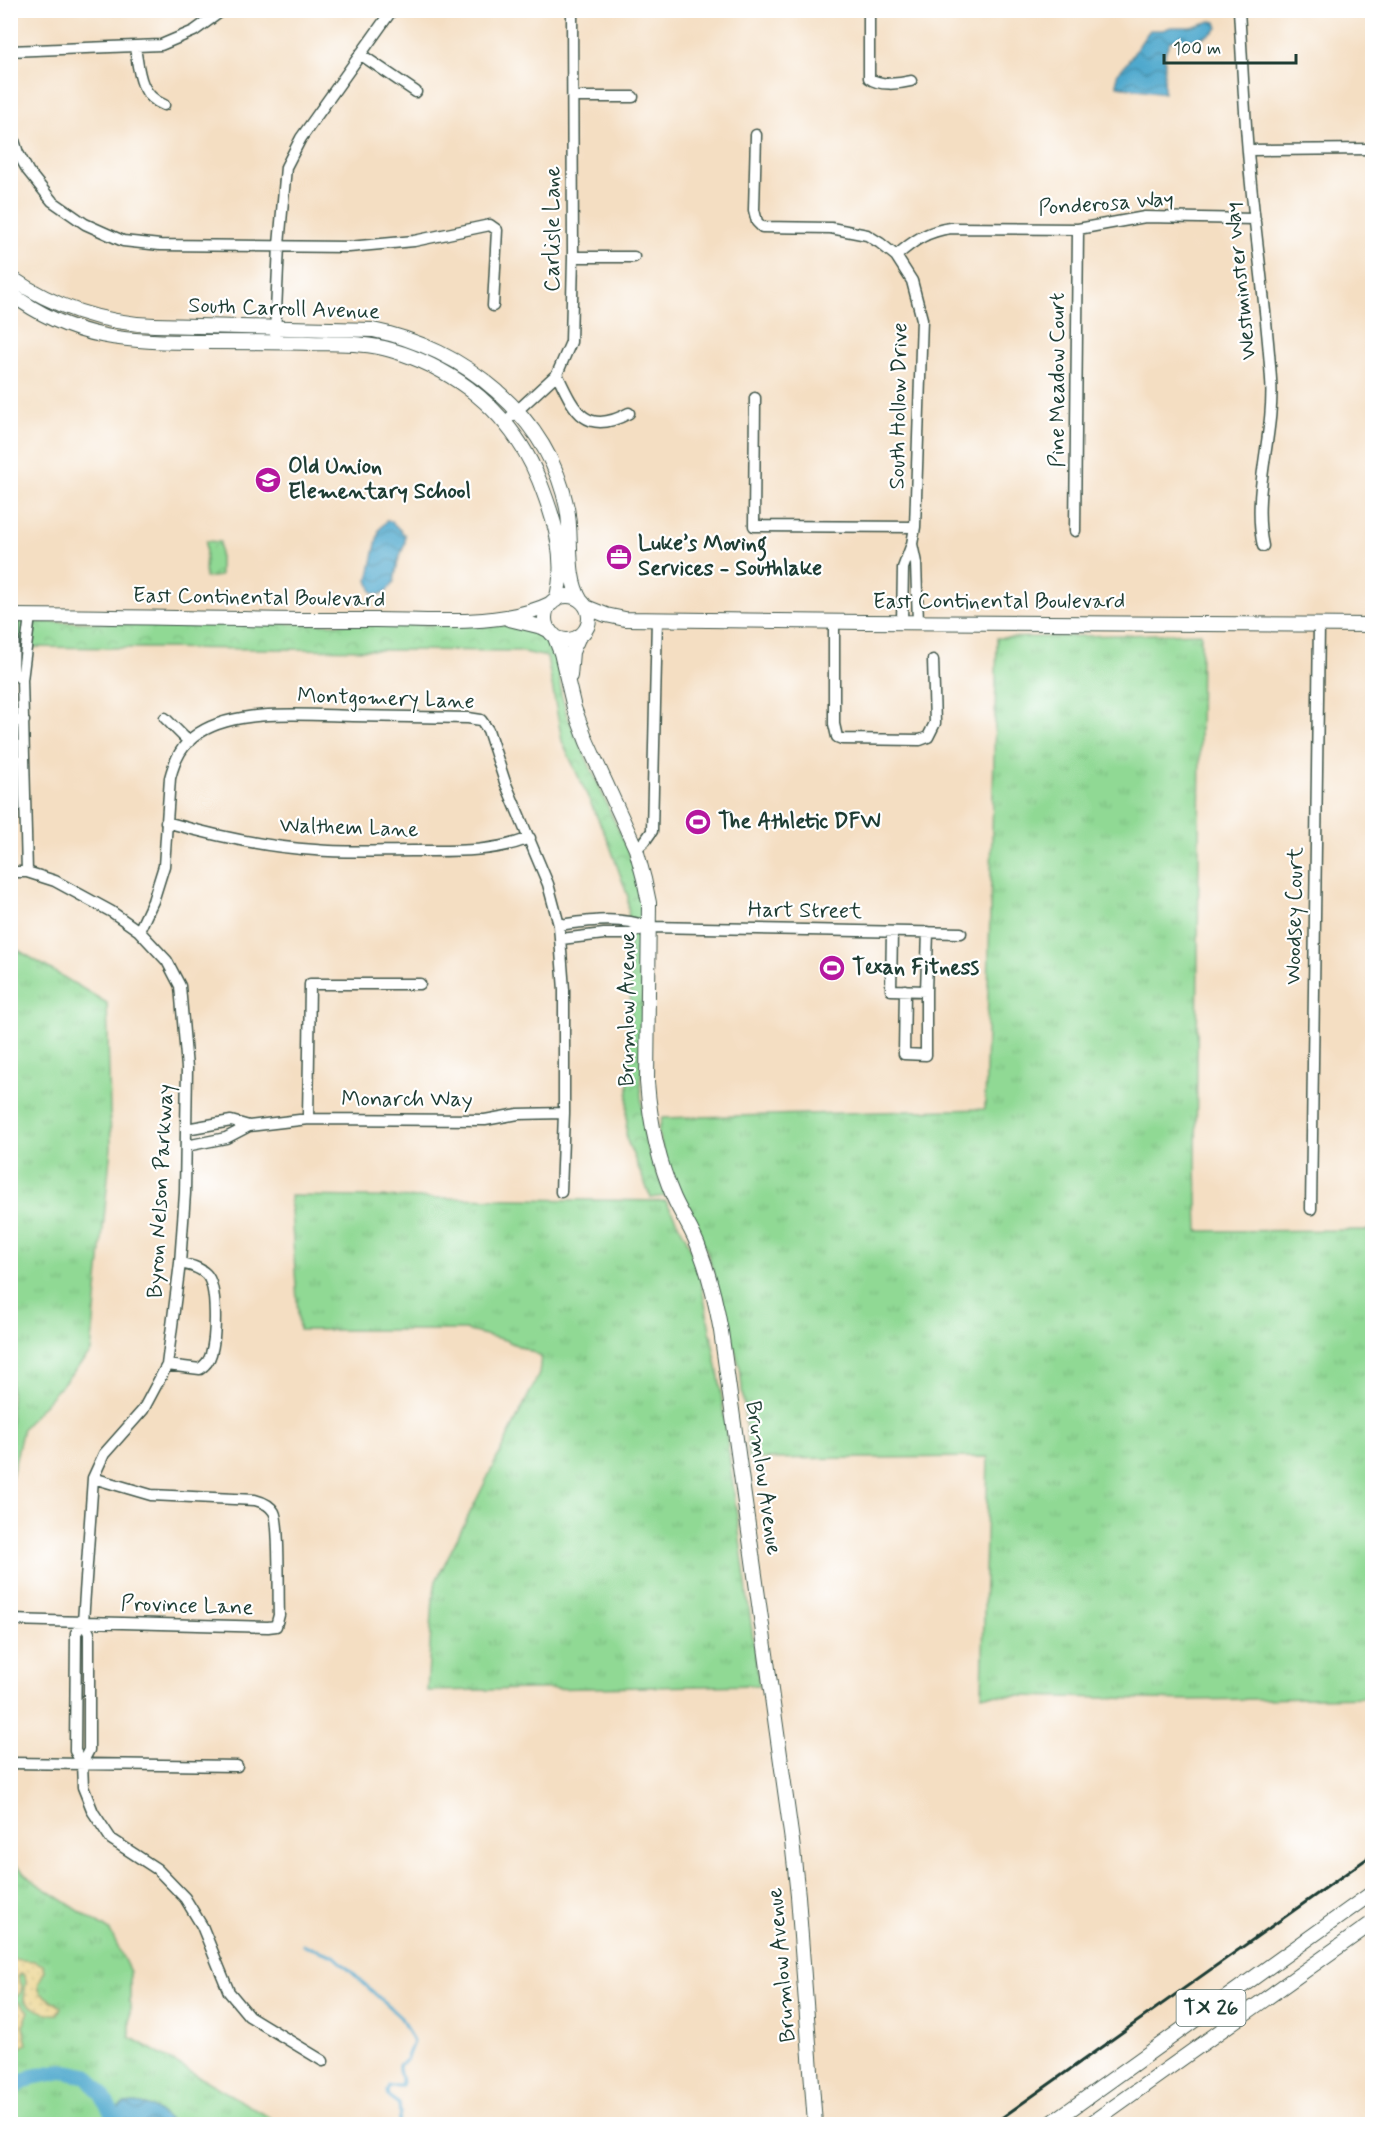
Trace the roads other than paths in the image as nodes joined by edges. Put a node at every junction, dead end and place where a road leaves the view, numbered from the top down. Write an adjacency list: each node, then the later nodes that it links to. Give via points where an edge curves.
1 (223, 10): 6 (street, via 194,31 162,45)
2 (392, 10): 8 (street)
3 (572, 10): 11 (street, Carlisle Lane)
4 (869, 10): 9 (street, via 869,78 875,82)
5 (1239, 10): 17 (street, Westminster Way)
6 (135, 47): 7 (street); 13 (street, via 143,88)
7 (10, 51)
8 (360, 54): 10 (street); 20 (street, via 301,138 286,167)
9 (912, 81)
10 (416, 92)
11 (573, 98): 12 (street); 22 (street, Carlisle Lane)
12 (633, 98)
13 (164, 105)
14 (10, 128): 20 (street, via 18,153 39,187 68,213 103,233 141,243)
15 (756, 135): 21 (street, South Hollow Drive, via 754,210 762,227 858,232)
16 (1372, 149): 17 (street)
17 (1248, 150): 18 (street, Westminster Way)
18 (1255, 219): 19 (street, Ponderosa Way, via 1145,217); 37 (street, Westminster Way, via 1271,379 1270,426 1259,511)
19 (1078, 229): 21 (street, Ponderosa Way, via 936,230 914,240); 35 (street, Pine Meadow Court)
20 (279, 245): 26 (street, via 383,245 490,225 497,230); 27 (street)
21 (896, 256): 34 (street, South Hollow Drive, via 912,281 922,320)
22 (573, 257): 23 (street); 29 (street, Carlisle Lane, via 571,342)
23 (634, 257)
24 (10, 278): 27 (main road, South Carroll Avenue, via 65,308 103,320 146,325)
25 (10, 293): 28 (main road, South Carroll Avenue, via 58,321 100,336 154,342)
26 (493, 306)
27 (275, 327): 28 (street); 31 (main road, South Carroll Avenue, via 353,328 395,334 455,359)
28 (276, 342): 33 (main road, South Carroll Avenue, via 352,344 390,350 447,374 476,394)
29 (557, 374): 31 (street, Carlisle Lane); 32 (street, via 570,403 590,422 604,423)
30 (755, 398): 34 (street, via 754,526)
31 (517, 411): 33 (street, Carlisle Lane); 39 (main road, South Carroll Avenue, via 545,451 562,488 573,584)
32 (629, 413)
33 (505, 422): 38 (main road, South Carroll Avenue, via 538,476 554,522 561,581)
34 (915, 527): 36 (street, South Hollow Drive)
35 (1075, 531)
36 (912, 544): 46 (street, South Hollow Drive, via 903,568); 47 (street, South Hollow Drive)
37 (1263, 546)
38 (554, 602): 39 (main road, via 569,597); 42 (main road, East Continental Boulevard); 50 (main road, via 546,617)
39 (583, 604): 43 (main road, East Continental Boulevard); 51 (main road, via 589,619)
40 (12, 616): 41 (main road, East Continental Boulevard); 53 (street, via 13,672)
41 (30, 616): 42 (main road, East Continental Boulevard); 53 (street)
42 (507, 618): 50 (main road, East Continental Boulevard)
43 (625, 619): 44 (main road, East Continental Boulevard); 51 (main road, East Continental Boulevard)
44 (657, 619): 45 (main road, East Continental Boulevard); 61 (street, via 652,831)
45 (834, 622): 46 (main road, East Continental Boulevard); 52 (street, via 834,724 837,737 842,739 928,737 935,723)
46 (902, 622): 47 (main road, East Continental Boulevard)
47 (918, 622): 48 (main road, East Continental Boulevard)
48 (1319, 625): 49 (main road, East Continental Boulevard); 80 (street, Woodsey Court)
49 (1372, 625)
50 (552, 633): 51 (main road, via 567,640); 54 (main road, Brumlow Avenue)
51 (582, 634): 54 (main road, Brumlow Avenue, via 572,652)
52 (933, 660)
53 (22, 680): 57 (street)
54 (569, 684): 61 (main road, Brumlow Avenue, via 587,742)
55 (165, 718): 58 (street)
56 (10, 721): 57 (street)
57 (24, 721): 63 (street)
58 (189, 742): 59 (street, Montgomery Lane, via 173,768); 60 (street, Montgomery Lane, via 222,723 249,717 475,718 485,725)
59 (166, 822): 60 (street, Walthem Lane, via 215,836 317,851 483,851); 66 (street, Montgomery Lane, via 164,866)
60 (530, 838): 64 (street, Montgomery Lane)
61 (636, 849): 65 (main road, Brumlow Avenue, via 649,903)
62 (10, 872): 63 (street, Byron Nelson Parkway)
63 (27, 872): 66 (street, Byron Nelson Parkway, via 83,894)
64 (559, 925): 65 (street, via 621,920); 70 (street, Montgomery Lane)
65 (649, 927): 67 (street, Hart Street); 70 (street, via 627,934); 94 (main road, Brumlow Avenue, via 649,1111 669,1186 708,1272 721,1330 792,1841)
66 (139, 931): 77 (street, Byron Nelson Parkway, via 167,961 180,986 187,1068)
67 (892, 932): 68 (street, Hart Street); 72 (street, via 891,990)
68 (928, 932): 69 (street, Hart Street); 73 (street)
69 (961, 933)
70 (561, 939): 74 (street, Montgomery Lane)
71 (420, 984): 75 (street, via 310,984)
72 (905, 990): 73 (street); 73 (street, via 904,1054 926,1055)
73 (926, 990)
74 (564, 1113): 75 (street, Monarch Way, via 485,1120); 79 (street, Montgomery Lane)
75 (308, 1119): 76 (street, Monarch Way)
76 (249, 1126): 77 (street, Monarch Way, via 231,1120); 78 (street, Monarch Way, via 226,1138)
77 (186, 1128): 78 (street, Byron Nelson Parkway)
78 (186, 1146): 81 (street, Byron Nelson Parkway)
79 (561, 1192)
80 (1311, 1209)
81 (180, 1263): 82 (street, Byron Nelson Parkway); 82 (street, via 206,1274 212,1283 215,1328 207,1364 200,1369)
82 (167, 1365): 83 (street, Byron Nelson Parkway, via 143,1410 107,1449)
83 (93, 1478): 85 (street, Byron Nelson Parkway); 85 (street, Province Lane, via 151,1496 255,1500 269,1505 276,1514 279,1615 276,1626 268,1628)
84 (10, 1620): 85 (street, Province Lane)
85 (83, 1622): 86 (street, Byron Nelson Parkway, via 89,1633); 87 (street, Byron Nelson Parkway, via 75,1633)
86 (89, 1691): 87 (street); 89 (street, Byron Nelson Parkway, via 89,1750)
87 (75, 1692): 89 (street, Byron Nelson Parkway, via 75,1751)
88 (10, 1762): 89 (street)
89 (82, 1762): 90 (street); 93 (street, Byron Nelson Parkway, via 83,1787 93,1812 111,1839 157,1869 185,1898 202,1926 229,1992 249,2016)
90 (237, 1766)
91 (1372, 1893): 95 (main road, TX 26)
92 (1372, 1923): 96 (main road, TX 26)
93 (323, 2061)
94 (815, 2124)
95 (1050, 2124)
96 (1090, 2124)

